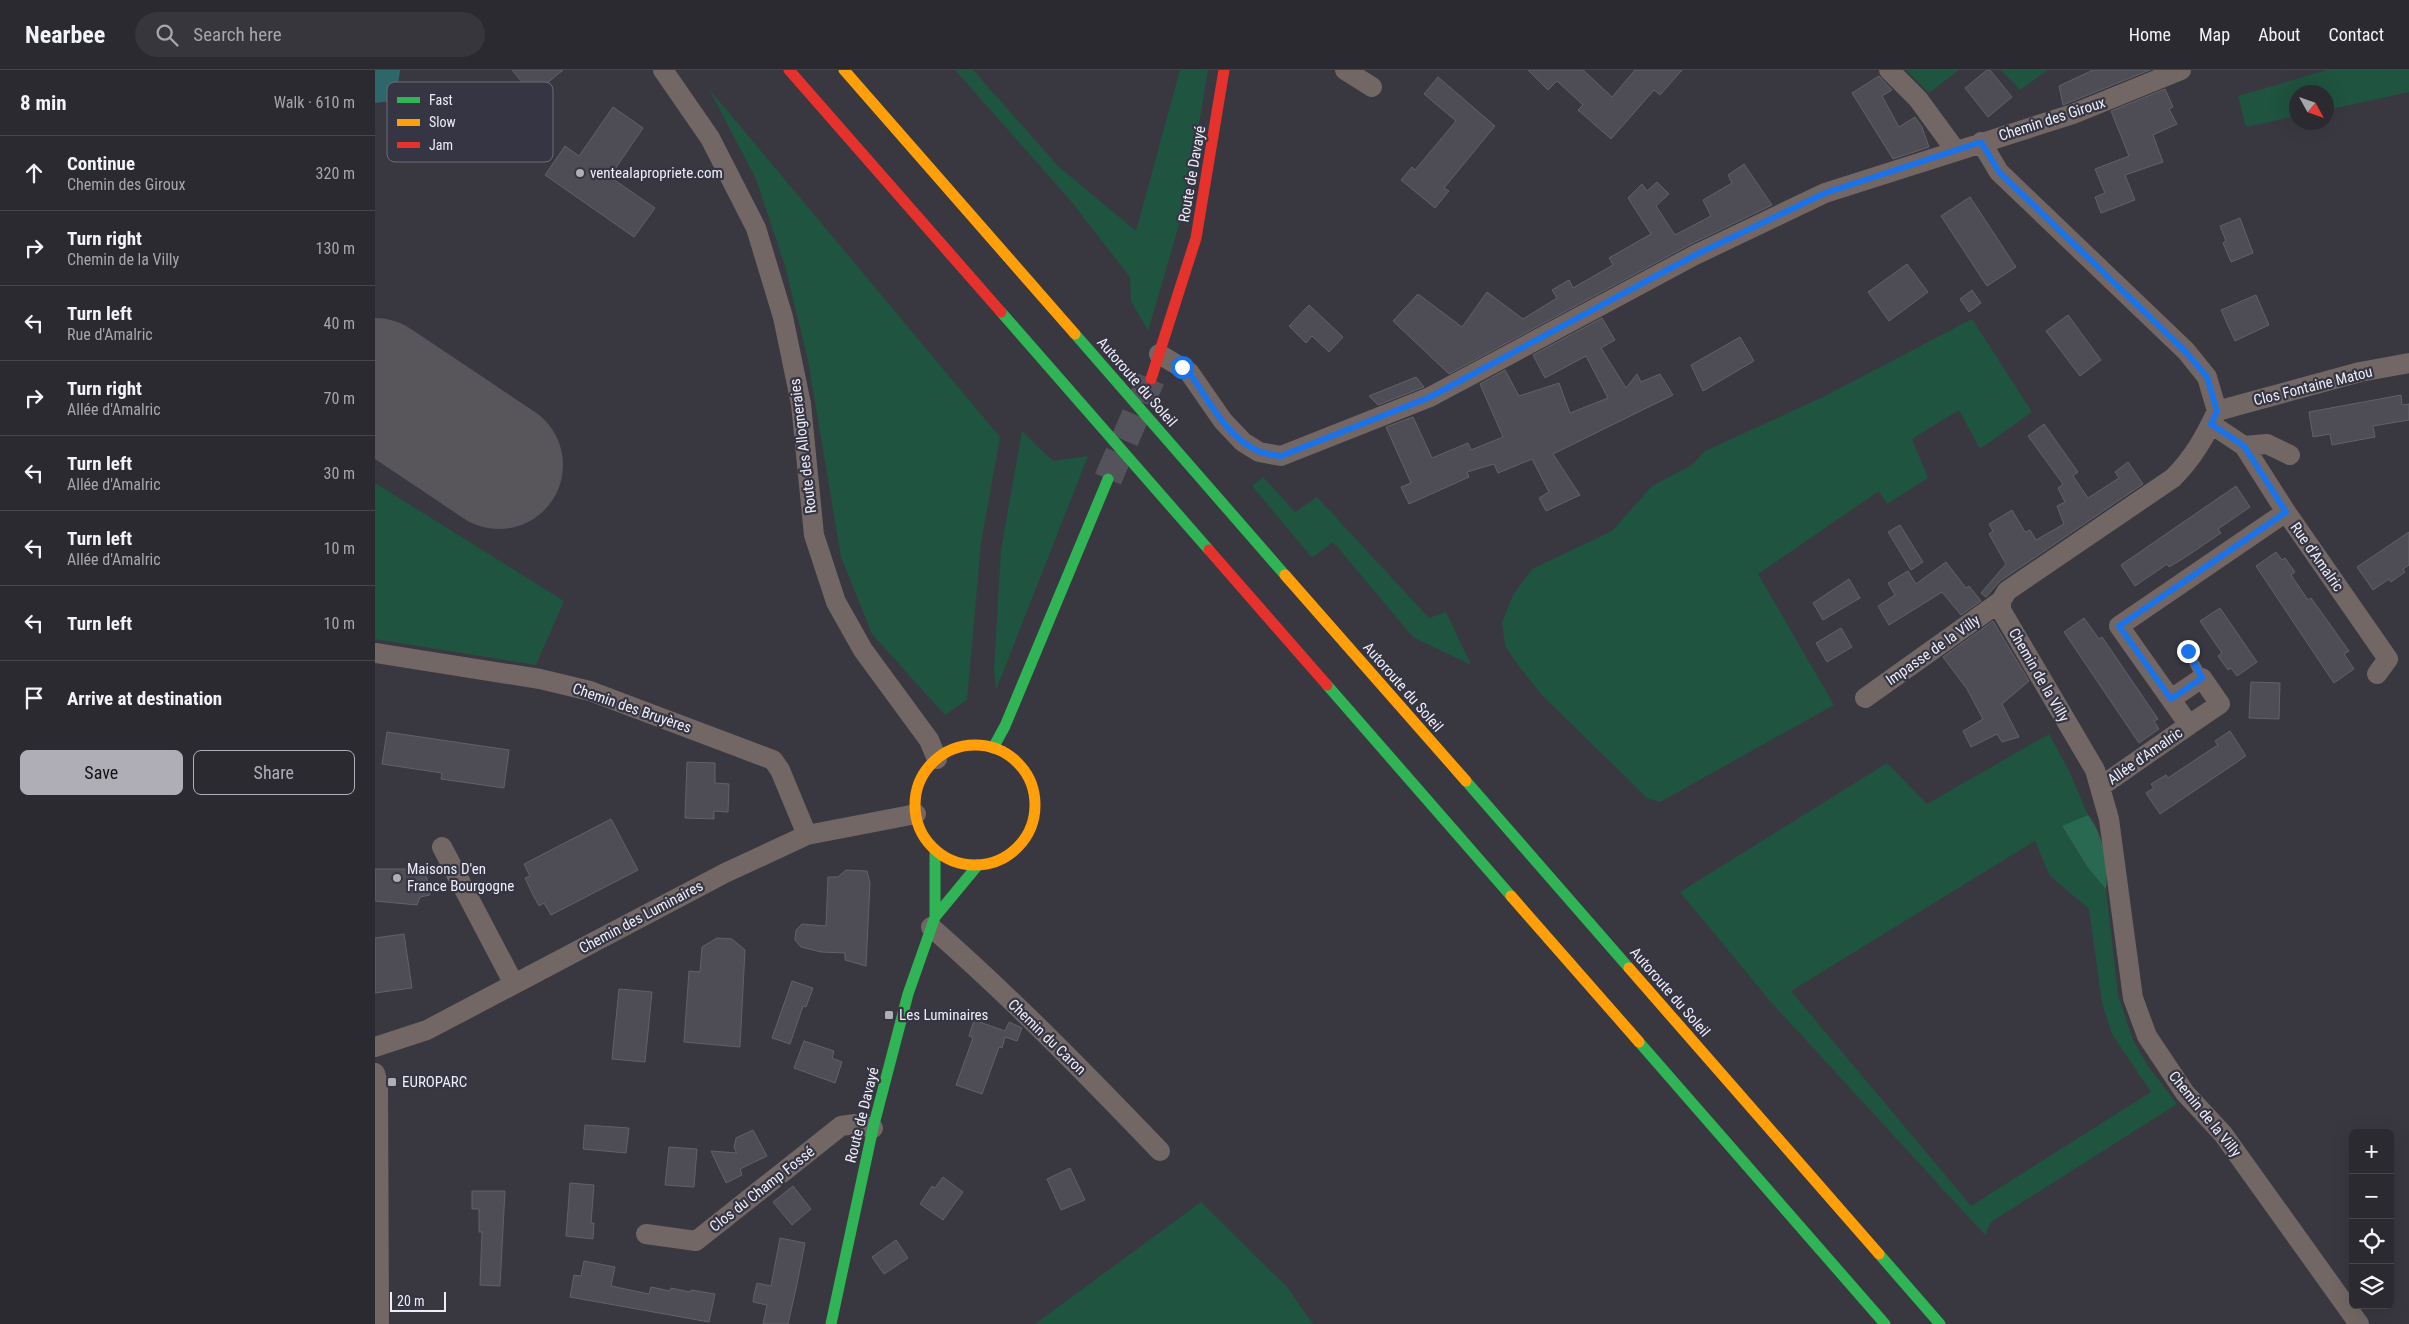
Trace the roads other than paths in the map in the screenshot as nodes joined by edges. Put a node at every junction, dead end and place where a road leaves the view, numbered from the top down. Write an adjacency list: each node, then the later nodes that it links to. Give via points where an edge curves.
1 (663, 70): 28 (street, Route des Allogneraies, via 710,138 756,228 783,317 801,404 813,535 836,602 863,650 929,740)
2 (789, 70): 44 (main road)
3 (844, 70): 45 (main road, Autoroute du Soleil)
4 (1224, 70): 11 (main road, Route de Davayé, via 1197,228)
5 (1345, 70): 8 (street)
6 (1889, 70): 10 (street, via 1917,99)
7 (2181, 70): 9 (street, Chemin des Giroux, via 2073,114)
8 (1372, 87)
9 (1981, 142): 10 (street, Chemin des Giroux); 14 (street, via 1999,172 2185,351 2207,377)
10 (1956, 151): 11 (street, Chemin des Giroux, via 1825,193 1695,255 1430,397 1281,456 1259,452 1243,442 1223,421 1189,372)
11 (1159, 354): 13 (main road, Route de Davayé)
12 (2409, 363): 14 (street, Clos Fontaine Matou, via 2360,372)
13 (1151, 379)
14 (2214, 417): 15 (street, Rue d'Amalric); 19 (street, via 2200,446 2173,478 2038,568 2007,591)
15 (2244, 446): 16 (street, via 2267,444); 18 (street, Rue d'Amalric)
16 (2290, 455)
17 (1108, 479): 27 (main road)
18 (2286, 512): 22 (street, Rue d'Amalric, via 2388,659); 25 (street, Allée d'Amalric, via 2119,626)
19 (2001, 602): 24 (street, Impasse de la Villy); 29 (street, Chemin de la Villy, via 2001,610 2095,770)
20 (2188, 651): 23 (lane)
21 (375, 653): 31 (street, Chemin des Bruyères, via 590,690 773,760)
22 (2377, 674)
23 (2202, 678): 25 (street); 26 (street, Allée d'Amalric, via 2220,704)
24 (1865, 698)
25 (2171, 699): 26 (street, Allée d'Amalric)
26 (2189, 725): 29 (street, Allée d'Amalric)
27 (993, 748): 28 (main road, via 974,745); 34 (main road, via 1010,756 1023,769 1032,785 1036,804 1033,822 1025,839 996,861)
28 (937, 759): 30 (main road, via 917,791)
29 (2100, 787): 46 (street, Chemin de la Villy, via 2109,819 2133,998 2147,1036 2185,1093 2223,1134)
30 (916, 814): 31 (street, Chemin des Luminaires); 33 (main road, via 925,838)
31 (807, 835): 36 (street, Chemin des Luminaires, via 725,873)
32 (442, 847): 36 (street)
33 (935, 850): 34 (main road, via 962,864); 35 (main road, Route de Davayé)
34 (978, 865): 35 (main road, Route de Davayé)
35 (933, 922): 39 (main road, Route de Davayé, via 908,994); 40 (street, Chemin du Caron)
36 (514, 984): 37 (street, Chemin des Luminaires, via 427,1030)
37 (375, 1047)
38 (375, 1073): 42 (street, via 379,1085)
39 (873, 1128): 41 (street, Clos du Champ Fossé, via 855,1124 841,1126 696,1241); 43 (main road, Route de Davayé)
40 (1159, 1151)
41 (646, 1234)
42 (379, 1324)
43 (831, 1324)
44 (1885, 1324)
45 (1940, 1324)
46 (2359, 1324)

